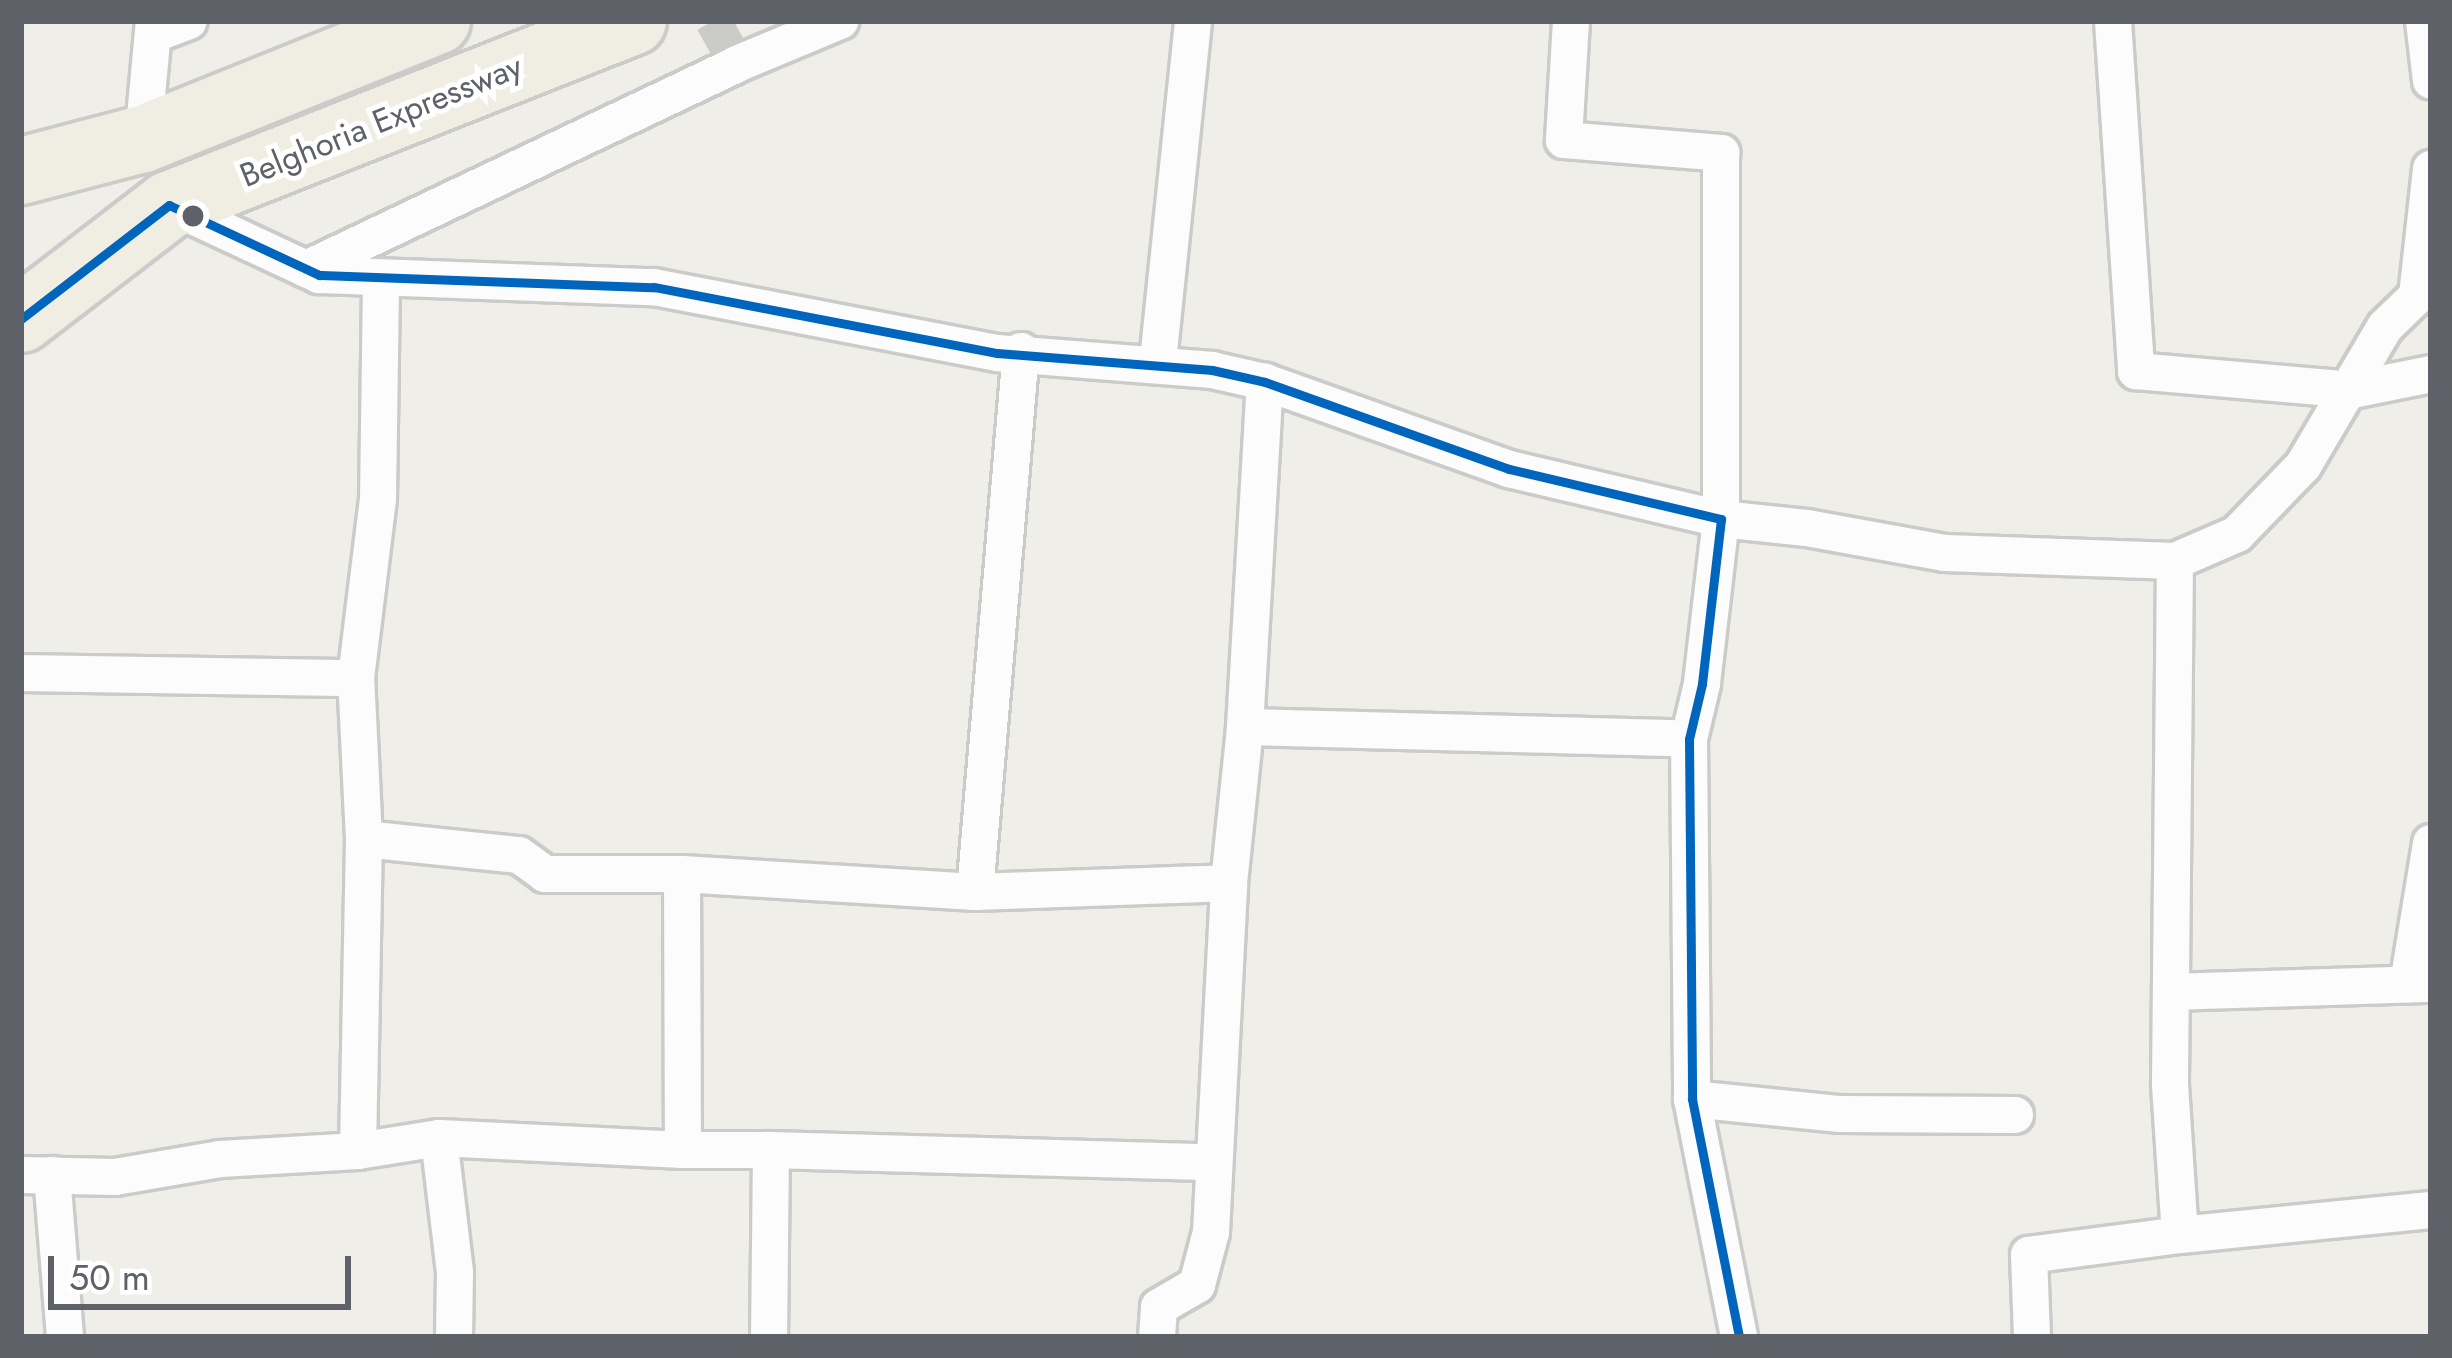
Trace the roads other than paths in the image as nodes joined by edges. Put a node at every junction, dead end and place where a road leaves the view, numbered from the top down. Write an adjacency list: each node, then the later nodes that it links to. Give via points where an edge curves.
1 (189, 21): 9 (street)
2 (436, 21): 11 (highway)
3 (633, 21): 14 (highway, Belghoria Expressway)
4 (840, 21): 15 (street)
5 (1193, 21): 19 (street)
6 (1571, 21): 23 (street, via 1564,140 1721,153)
7 (2113, 21): 22 (street, via 2136,371)
8 (2424, 21): 10 (street)
9 (154, 27): 11 (street)
10 (2431, 81)
11 (142, 139): 13 (highway)
12 (2431, 169): 22 (street, via 2417,296 2385,327)
13 (21, 171)
14 (170, 205): 15 (street); 17 (highway, Belghoria Expressway)
15 (306, 268): 16 (street)
16 (381, 280): 18 (street, via 654,287); 26 (street, via 378,500)
17 (21, 320)
18 (1021, 351): 19 (street); 33 (street)
19 (1158, 362): 21 (street)
20 (2431, 374): 22 (street)
21 (1264, 382): 23 (street, via 1508,469); 27 (street)
22 (2352, 390): 24 (street, via 2302,466 2236,534)
23 (1721, 519): 24 (street, via 1945,553); 28 (street)
24 (2175, 561): 35 (street)
25 (21, 673): 26 (street)
26 (356, 679): 29 (street)
27 (1245, 728): 28 (street); 32 (street)
28 (1689, 740): 36 (street)
29 (364, 839): 31 (street, via 519,855 545,874); 41 (street)
30 (2431, 843): 34 (street)
31 (682, 874): 33 (street); 39 (street)
32 (1229, 883): 33 (street); 42 (street)
33 (975, 892)
34 (2420, 984): 35 (street)
35 (2172, 992): 45 (street)
36 (1692, 1099): 37 (street, via 1840,1114); 50 (street)
37 (2015, 1115)
38 (439, 1138): 39 (street); 41 (street); 47 (street)
39 (683, 1150): 40 (street)
40 (771, 1150): 42 (street); 48 (street)
41 (358, 1151): 43 (street, via 220,1159 115,1177)
42 (1214, 1162): 49 (street, via 1211,1232 1197,1286 1159,1307)
43 (36, 1175): 46 (street)
44 (2431, 1210): 45 (street)
45 (2180, 1235): 51 (street, via 2029,1255)
46 (65, 1337)
47 (454, 1337)
48 (769, 1337)
49 (1157, 1337)
50 (1739, 1337)
51 (2032, 1337)

